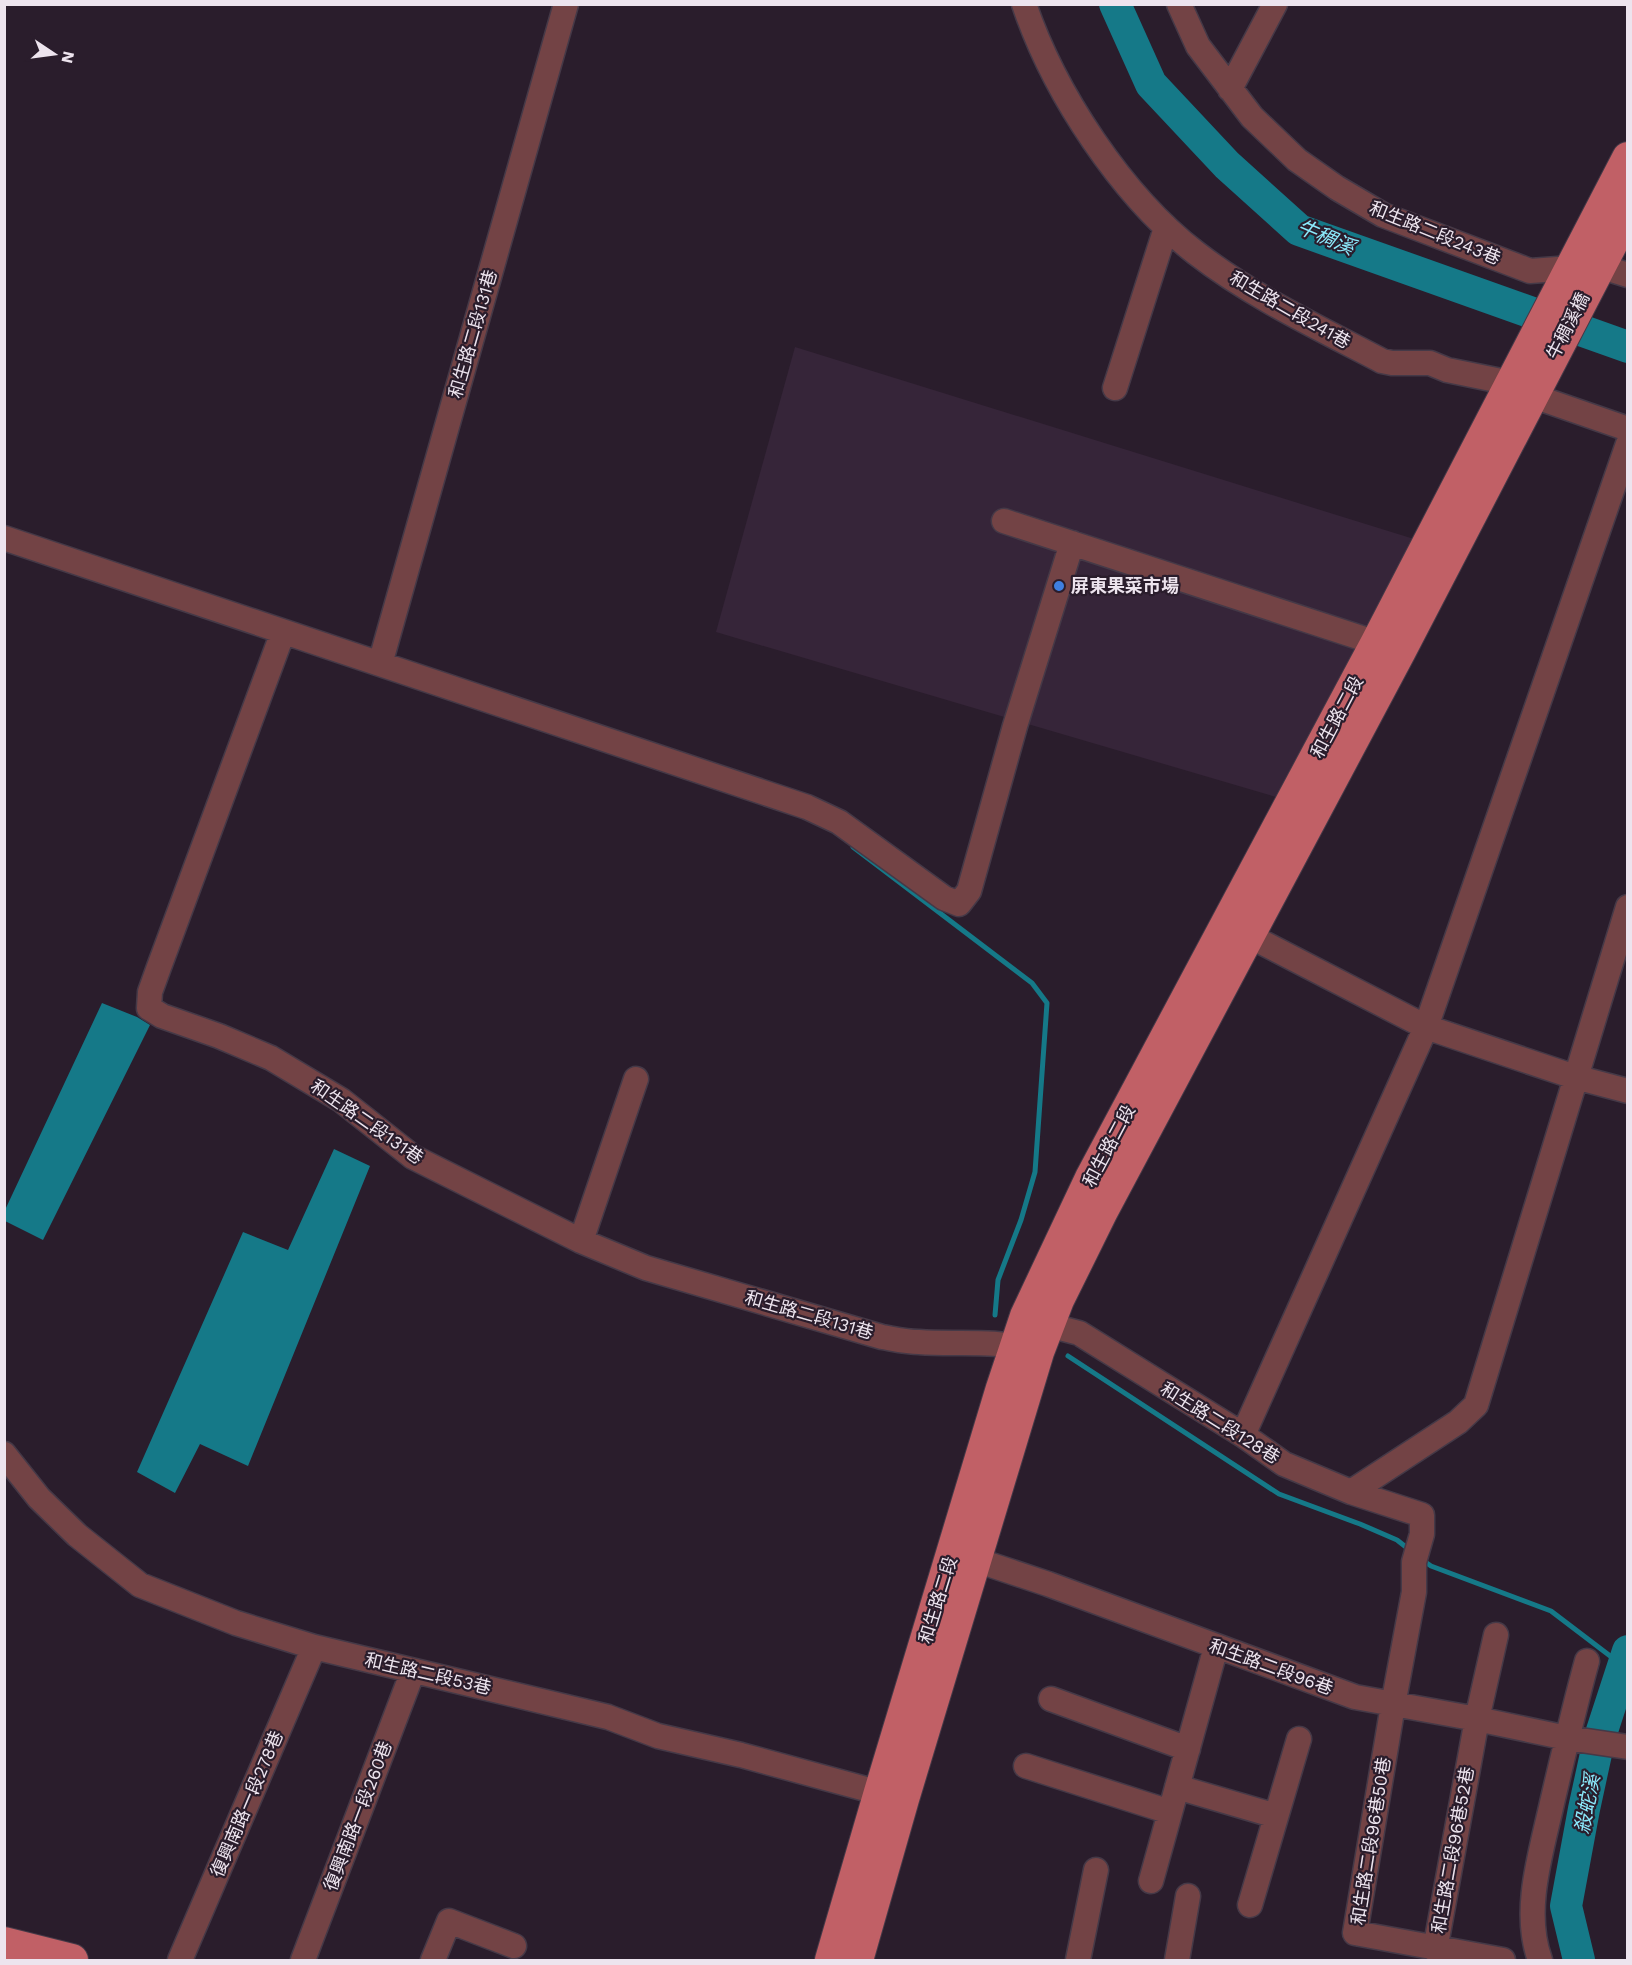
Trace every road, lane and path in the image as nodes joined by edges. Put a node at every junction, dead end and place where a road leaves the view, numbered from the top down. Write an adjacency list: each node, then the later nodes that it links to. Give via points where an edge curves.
1 (566, 4): 19 (street, 和生路二段131巷)
2 (1024, 4): 8 (street, 和生路二段241巷, via 1060,86 1102,154)
3 (1179, 4): 5 (street, 和生路二段243巷, via 1198,46)
4 (1275, 4): 5 (street)
5 (1230, 88): 9 (street, 和生路二段243巷, via 1252,117 1298,160 1383,215 1530,271)
6 (1628, 158): 9 (main road)
7 (1628, 212): 9 (main road)
8 (1166, 228): 10 (street); 11 (street, 和生路二段241巷, via 1266,300 1382,361 1430,363)
9 (1599, 269): 11 (main road, 牛稠溪橋)
10 (1115, 388)
11 (1527, 388): 12 (street, 和生路二段241巷); 18 (main road, 和生路二段)
12 (1628, 429)
13 (1628, 444): 22 (street)
14 (1004, 521): 16 (street)
15 (4, 538): 17 (street)
16 (1072, 543): 18 (street); 19 (street, via 969,891 959,904 944,898 839,822 807,807)
17 (283, 632): 19 (street); 26 (street, 和生路二段131巷, via 150,992 149,1008 271,1058 341,1100 413,1157)
18 (1388, 646): 21 (main road, 和生路二段)
19 (380, 664)
20 (1628, 907): 23 (street)
21 (1237, 930): 22 (street); 27 (main road, 和生路二段, via 1091,1178)
22 (1426, 1027): 23 (street); 28 (street)
23 (1575, 1077): 25 (street); 30 (street, via 1476,1405 1458,1422)
24 (636, 1079): 26 (street)
25 (1628, 1091)
26 (580, 1241): 27 (street, 和生路二段131巷, via 646,1268 882,1336 918,1342 970,1342)
27 (1032, 1335): 28 (street, 和生路二段128巷, via 1079,1333); 31 (main road, 和生路二段); 46 (main road, 和生路二段, via 1002,1388)
28 (1242, 1435): 30 (street, 和生路二段128巷, via 1284,1464)
29 (4, 1454): 33 (street, 和生路二段53巷, via 39,1498 76,1535 141,1585 236,1623)
30 (1351, 1492): 38 (street, 和生路二段128巷, via 1422,1524)
31 (976, 1560): 34 (street, 和生路二段96巷); 46 (main road, 和生路二段)
32 (1496, 1635): 39 (street, 和生路二段96巷52巷)
33 (314, 1647): 36 (street, 和生路二段53巷); 57 (street, 復興南路一段278巷)
34 (1216, 1647): 38 (street, 和生路二段96巷, via 1355,1697); 43 (street)
35 (1587, 1661): 40 (street)
36 (413, 1671): 46 (street, 和生路二段53巷, via 597,1714 658,1736); 58 (street, 復興南路一段260巷)
37 (1051, 1699): 43 (street)
38 (1393, 1705): 39 (street, 和生路二段96巷); 55 (street, 和生路二段96巷50巷, via 1355,1933)
39 (1477, 1719): 40 (street, 和生路二段96巷); 55 (street, 和生路二段96巷52巷)
40 (1571, 1738): 42 (street, 和生路二段96巷); 65 (street, via 1535,1881 1533,1941)
41 (1299, 1739): 48 (street)
42 (1628, 1747)
43 (1188, 1749): 45 (street)
44 (1026, 1766): 47 (street)
45 (1177, 1787): 47 (street); 48 (street)
46 (892, 1796): 60 (main road, 和生路二段); 61 (main road, 和生路二段)
47 (1170, 1812): 50 (street)
48 (1276, 1816): 52 (street)
49 (1096, 1870): 62 (street)
50 (1151, 1881)
51 (1188, 1896): 63 (street)
52 (1250, 1905)
53 (4, 1943): 56 (main road)
54 (514, 1946): 59 (street, via 449,1921)
55 (1435, 1950): 64 (street, 和生路二段96巷52巷)
56 (72, 1960)
57 (180, 1960)
58 (303, 1960)
59 (434, 1960)
60 (831, 1960)
61 (857, 1960)
62 (1078, 1960)
63 (1177, 1960)
64 (1503, 1960)
65 (1540, 1960)

